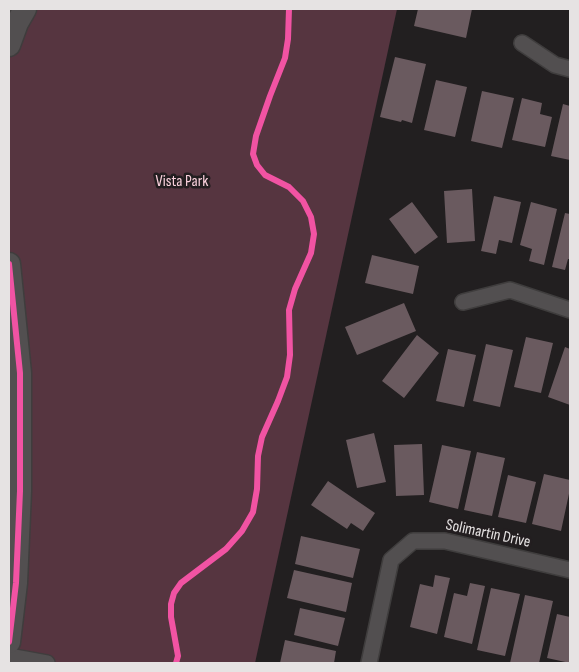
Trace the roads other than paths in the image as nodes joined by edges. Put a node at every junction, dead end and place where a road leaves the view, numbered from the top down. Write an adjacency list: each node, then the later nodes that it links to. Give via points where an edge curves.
1 (25, 9): 3 (street)
2 (522, 43): 4 (street, via 555,65)
3 (9, 45)
4 (570, 69)
5 (9, 264): 9 (street, via 20,372 20,500)
6 (463, 302): 7 (street, via 510,290)
7 (570, 310)
8 (570, 570): 12 (street, Solimartin Drive, via 446,542 413,541 391,560)
9 (9, 642)
10 (9, 656): 11 (street)
11 (47, 663)
12 (369, 663)

